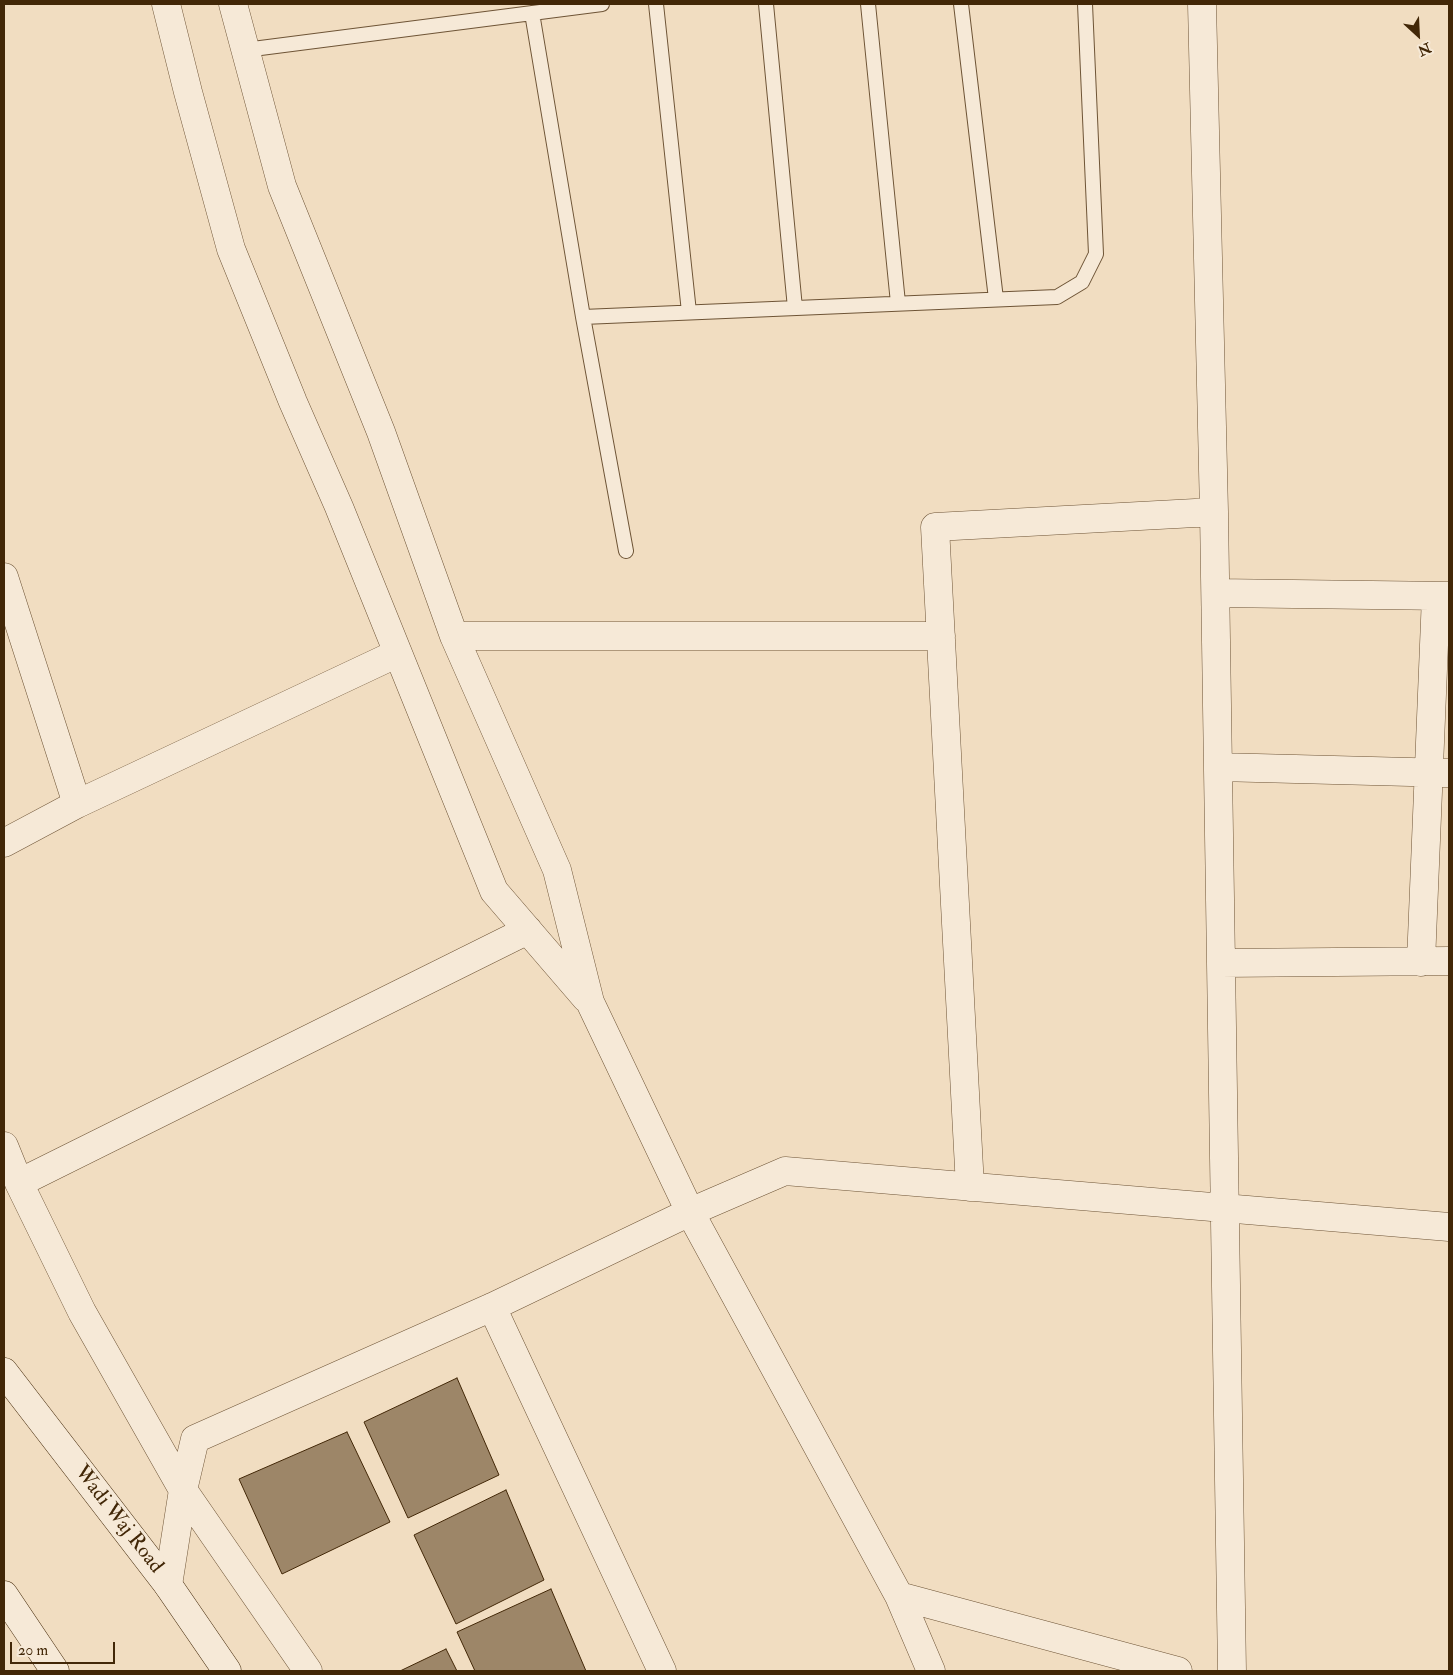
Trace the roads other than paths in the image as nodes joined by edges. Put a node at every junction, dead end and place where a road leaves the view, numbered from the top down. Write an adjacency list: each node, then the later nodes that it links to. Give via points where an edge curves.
1 (166, 4): 24 (street, via 231,249)
2 (233, 4): 11 (street)
3 (602, 4): 10 (lane)
4 (656, 4): 15 (lane)
5 (766, 4): 14 (lane)
6 (868, 4): 13 (lane)
7 (961, 4): 12 (lane)
8 (1085, 4): 12 (lane, via 1096,254 1082,282 1058,296)
9 (1202, 4): 17 (street)
10 (532, 13): 11 (lane); 16 (lane)
11 (245, 50): 22 (street, via 282,186 381,432)
12 (996, 299): 13 (lane)
13 (898, 303): 14 (lane)
14 (795, 308): 15 (lane)
15 (689, 312): 16 (lane)
16 (583, 317): 18 (lane)
17 (1214, 512): 20 (street); 23 (street, via 935,527)
18 (626, 551)
19 (4, 577): 27 (street)
20 (1216, 593): 21 (street); 25 (street)
21 (1443, 596): 26 (street)
22 (454, 636): 23 (street); 33 (street, via 557,870)
23 (941, 636): 36 (street)
24 (398, 654): 27 (street); 29 (street, via 494,891)
25 (1218, 767): 26 (street); 32 (street)
26 (1439, 773): 31 (street)
27 (77, 804): 28 (street)
28 (4, 842)
29 (528, 930): 33 (street); 35 (street)
30 (1449, 961): 31 (street)
31 (1420, 962): 32 (street)
32 (1221, 963): 37 (street)
33 (590, 1002): 38 (street)
34 (4, 1146): 35 (street)
35 (19, 1183): 42 (street, via 82,1312)
36 (970, 1187): 37 (street); 38 (street, via 785,1171)
37 (1225, 1208): 39 (street); 52 (street)
38 (690, 1212): 40 (street); 45 (street)
39 (1449, 1227)
40 (492, 1307): 42 (street, via 195,1439); 49 (street)
41 (4, 1372): 43 (street, Wadi Waj Road)
42 (183, 1490): 43 (street); 48 (street)
43 (168, 1585): 47 (street, Wadi Waj Road)
44 (4, 1596): 46 (street)
45 (898, 1596): 50 (street); 51 (street)
46 (55, 1671)
47 (227, 1671)
48 (308, 1671)
49 (662, 1671)
50 (931, 1671)
51 (1178, 1671)
52 (1232, 1671)

